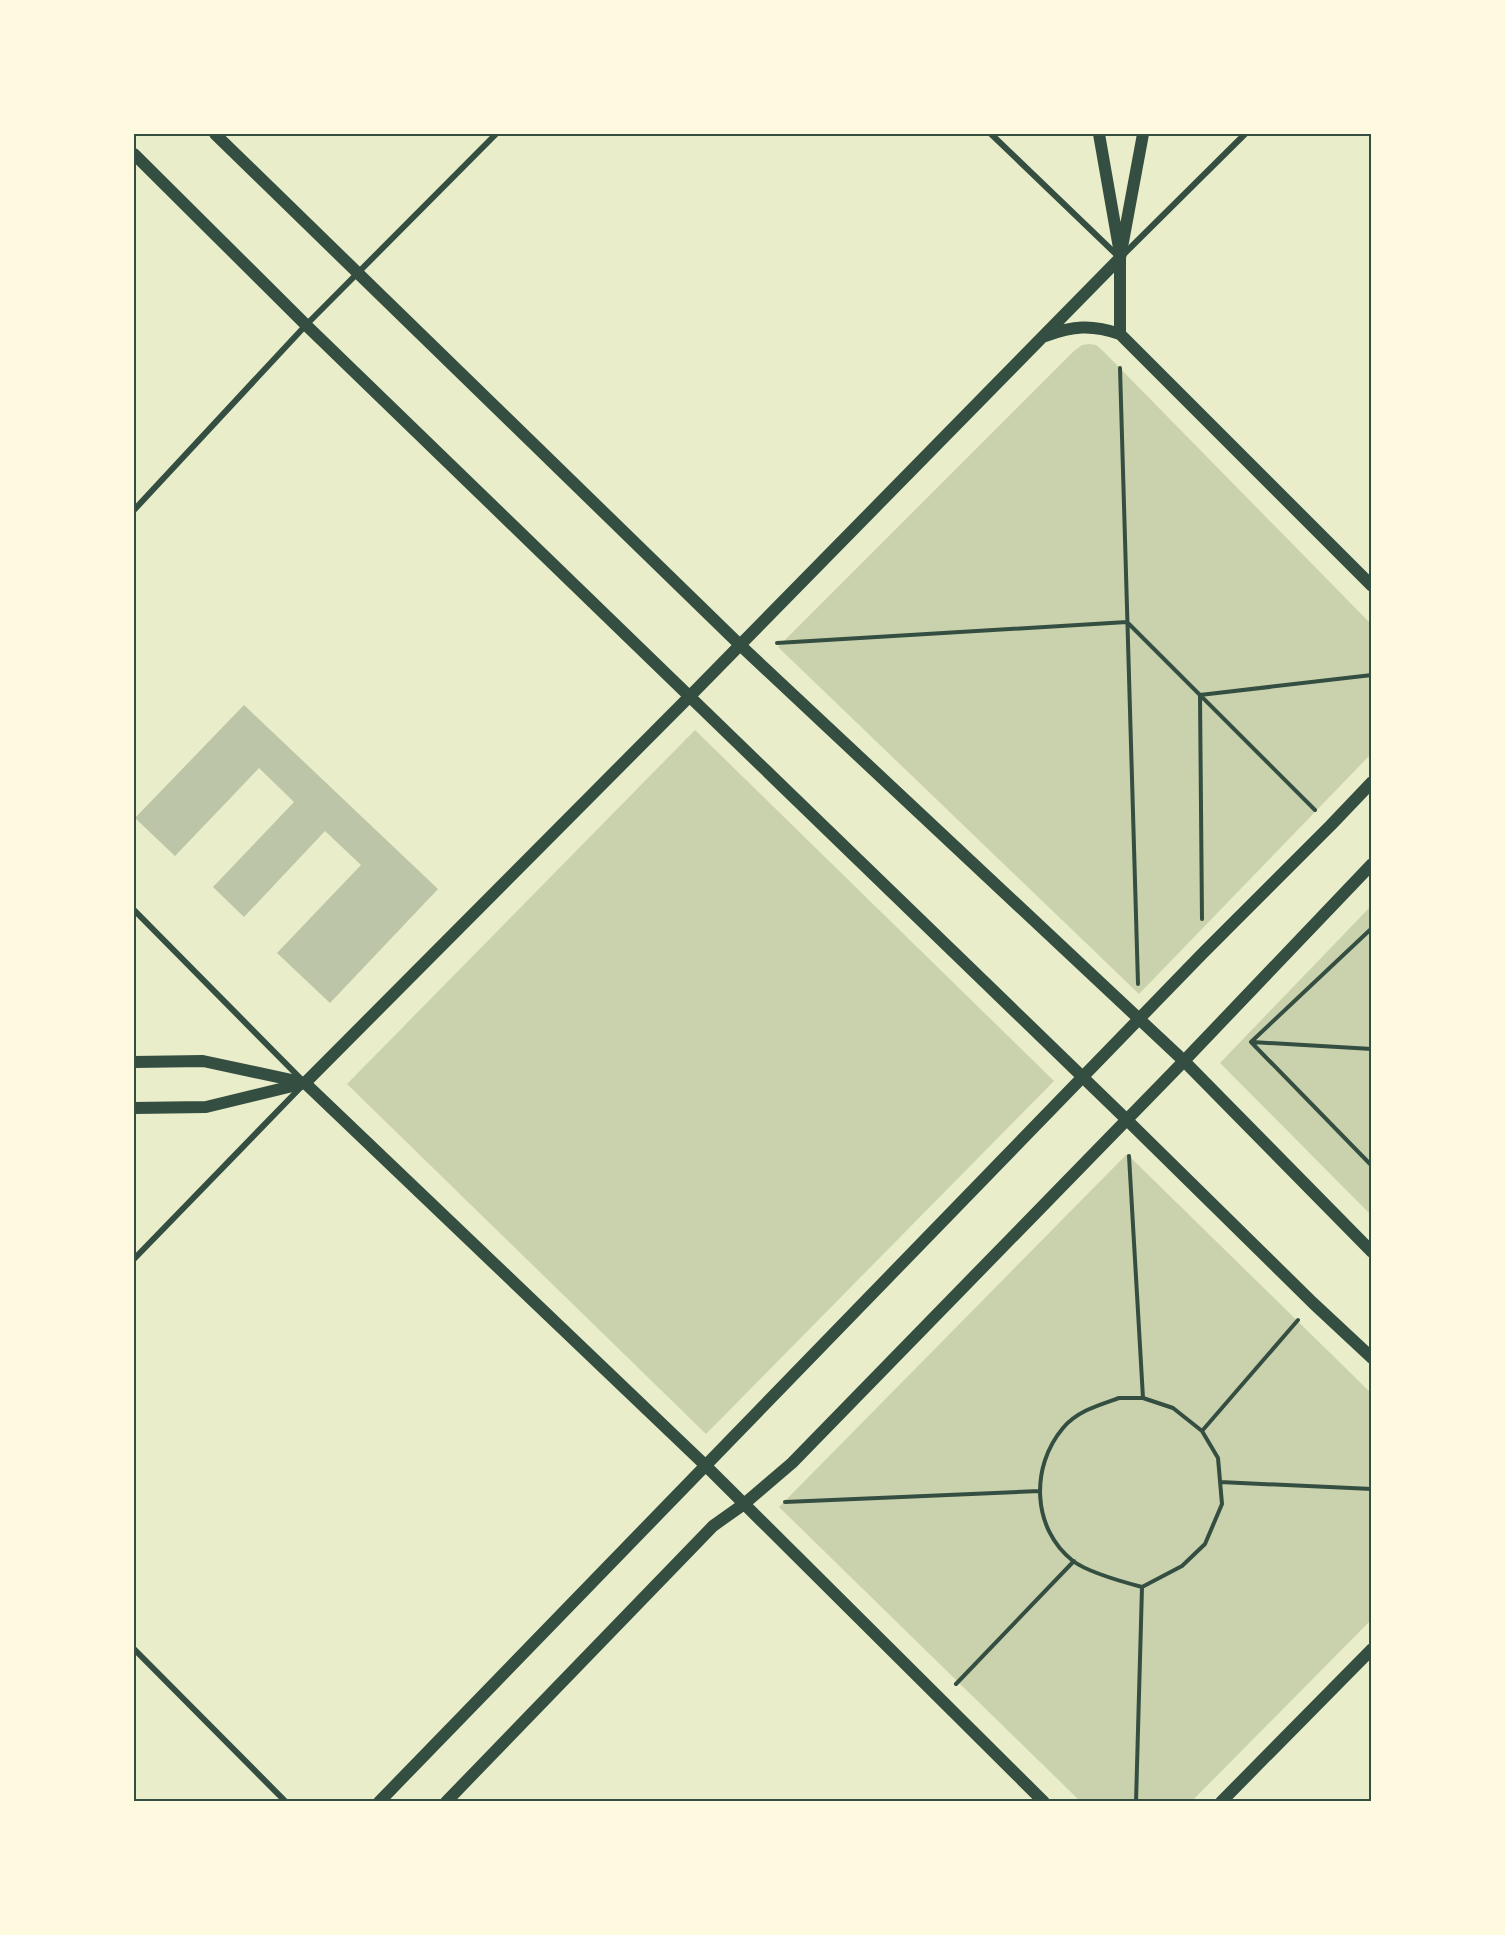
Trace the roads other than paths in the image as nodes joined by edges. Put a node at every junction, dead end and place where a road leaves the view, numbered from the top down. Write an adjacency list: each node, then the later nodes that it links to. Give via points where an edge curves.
1 (216, 134): 9 (main road)
2 (496, 134): 9 (street)
3 (991, 134): 8 (street)
4 (1099, 134): 8 (main road)
5 (1143, 134): 8 (main road)
6 (1245, 134): 8 (street)
7 (134, 154): 10 (main road)
8 (1120, 258): 11 (main road); 12 (main road)
9 (357, 273): 10 (street); 15 (main road)
10 (306, 324): 13 (street); 16 (main road)
11 (1120, 334): 12 (main road, via 1083,326); 14 (main road)
12 (1042, 336): 15 (main road)
13 (134, 510)
14 (1371, 586)
15 (740, 645): 16 (main road); 20 (main road)
16 (690, 696): 23 (main road); 24 (main road)
17 (1371, 782): 20 (main road)
18 (1371, 864): 21 (main road)
19 (134, 910): 24 (street)
20 (1139, 1018): 21 (main road); 23 (main road)
21 (1184, 1061): 26 (main road); 27 (main road)
22 (134, 1062): 24 (main road, via 203,1061)
23 (1082, 1077): 26 (main road); 30 (main road)
24 (305, 1083): 25 (main road, via 206,1107); 28 (street); 30 (main road)
25 (134, 1108)
26 (1127, 1120): 29 (main road); 31 (main road, via 792,1463)
27 (1371, 1252)
28 (134, 1259)
29 (1371, 1358)
30 (705, 1465): 31 (main road); 35 (main road)
31 (744, 1504): 36 (main road, via 713,1526); 37 (main road)
32 (1371, 1649): 38 (main road)
33 (134, 1650): 34 (street)
34 (285, 1802)
35 (379, 1802)
36 (446, 1802)
37 (1044, 1802)
38 (1221, 1802)

